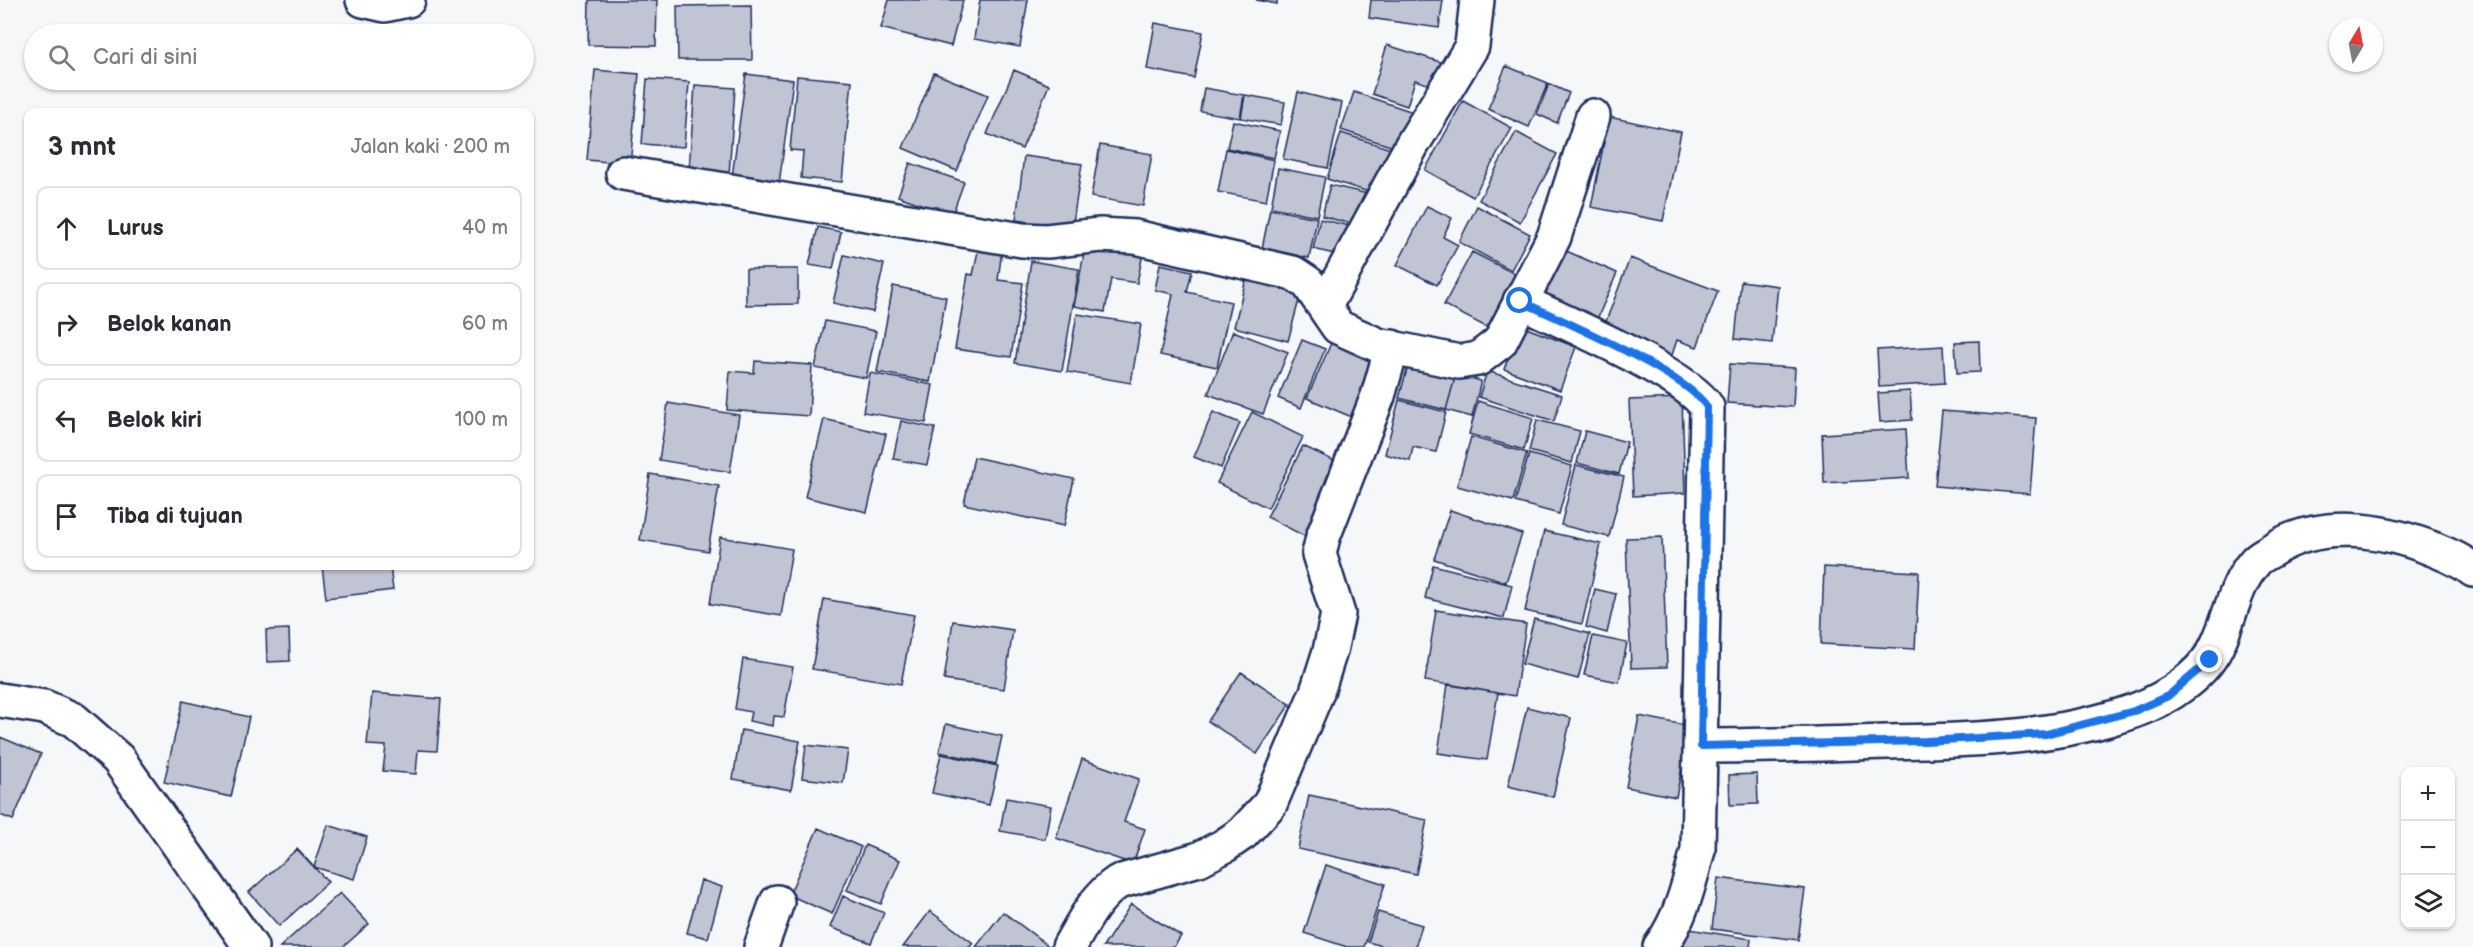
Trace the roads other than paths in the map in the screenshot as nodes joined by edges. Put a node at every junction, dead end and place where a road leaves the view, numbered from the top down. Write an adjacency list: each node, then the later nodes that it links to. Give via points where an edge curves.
1 (363, 0): 2 (street, via 385,5)
2 (408, 0)
3 (1477, 0): 7 (street, via 1472,46 1412,146)
4 (1593, 116): 6 (street, via 1554,237)
5 (623, 173): 7 (street, via 1022,240 1135,237 1293,273 1308,283)
6 (1520, 301): 8 (street, via 1500,342 1478,359 1459,362); 11 (street, via 1678,381 1701,397 1707,407)
7 (1325, 306): 8 (street, via 1338,327)
8 (1392, 347): 15 (street, via 1378,396 1319,554 1338,614 1330,651 1270,804 1243,833 1224,846 1199,859 1118,882 1108,889)
9 (2473, 570): 11 (street, via 2396,535 2336,530 2310,534 2287,540 2256,561 2242,578 2210,660 2168,696 2134,711 2046,734 1914,742)
10 (0, 700): 13 (street, via 44,707 74,720 118,759)
11 (1701, 746): 16 (street, via 1698,850 1687,894)
12 (777, 902): 14 (street)
13 (251, 947)
14 (762, 947)
15 (1069, 947)
16 (1660, 947)

